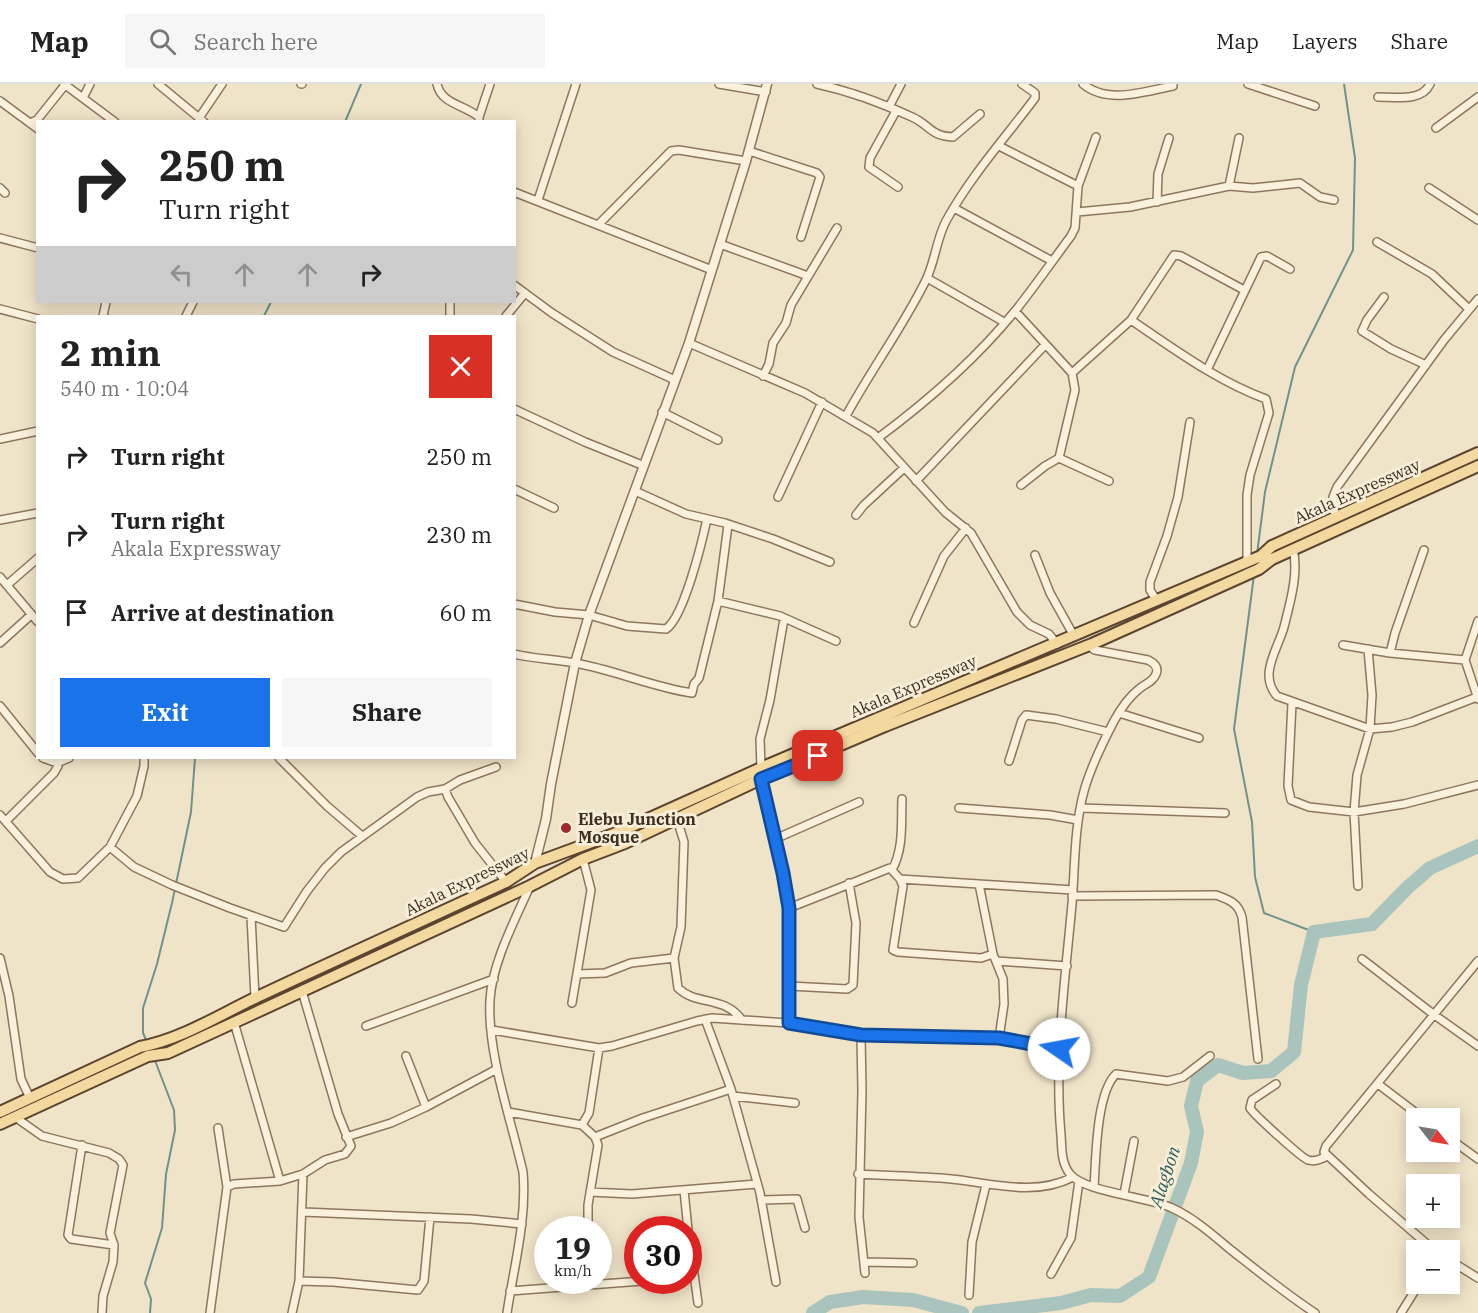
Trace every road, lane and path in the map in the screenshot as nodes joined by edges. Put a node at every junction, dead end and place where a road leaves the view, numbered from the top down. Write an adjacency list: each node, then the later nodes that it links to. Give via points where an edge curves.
1 (65, 84): 18 (street); 25 (street)
2 (90, 84): 18 (street)
3 (158, 84): 27 (street)
4 (222, 84): 27 (street)
5 (437, 84): 24 (street, via 445,99 474,112)
6 (490, 84): 24 (street)
7 (576, 84): 43 (street)
8 (719, 84): 16 (street)
9 (817, 84): 22 (street)
10 (902, 84): 22 (street)
11 (1022, 84): 35 (street, via 1035,93 1035,98)
12 (1083, 84): 13 (street, via 1101,94 1117,96)
13 (1173, 84)
14 (1248, 84): 21 (street)
15 (1430, 84): 19 (street, via 1419,96)
16 (766, 88): 36 (street)
17 (1478, 97): 31 (street)
18 (83, 98): 26 (street)
19 (1378, 98)
20 (0, 101): 29 (street)
21 (1315, 106)
22 (892, 109): 23 (street, via 914,117 940,136 953,137); 40 (street, via 869,167)
23 (980, 114)
24 (479, 119)
25 (38, 120)
26 (112, 120)
27 (201, 120)
28 (36, 121): 29 (street)
29 (30, 123): 30 (street)
30 (36, 128)
31 (1436, 128)
32 (1096, 137): 38 (street)
33 (1169, 138): 45 (street, via 1158,174)
34 (1239, 138): 39 (street)
35 (999, 146): 38 (street); 46 (street)
36 (749, 151): 37 (street); 51 (street, via 813,171 820,177)
37 (746, 161): 49 (street, via 671,151); 54 (street)
38 (1078, 186): 47 (street)
39 (1229, 186): 44 (street, via 1253,188 1300,183 1320,197); 45 (street)
40 (898, 187)
41 (1428, 188): 48 (street)
42 (516, 193): 43 (street)
43 (538, 200): 49 (street)
44 (1335, 200)
45 (1157, 202): 47 (street)
46 (954, 208): 56 (street); 60 (street, via 945,222)
47 (1077, 212): 56 (street, via 1071,236)
48 (1478, 220)
49 (598, 225): 58 (street)
50 (837, 228): 59 (street)
51 (801, 237)
52 (0, 238): 55 (street)
53 (1377, 242): 67 (street, via 1432,274)
54 (720, 244): 58 (street); 59 (street)
55 (36, 247)
56 (1052, 261): 68 (street)
57 (1290, 269): 62 (street, via 1263,255)
58 (712, 270): 73 (street)
59 (808, 276): 78 (street, via 773,343)
60 (927, 278): 72 (street); 83 (street)
61 (516, 286): 63 (street)
62 (1244, 290): 71 (street, via 1174,255); 76 (street)
63 (525, 292): 69 (street); 79 (street, via 613,352)
64 (1384, 297): 75 (street, via 1362,331)
65 (1478, 299): 67 (street)
66 (0, 309): 70 (street)
67 (1469, 309): 75 (street)
68 (1015, 310): 72 (street); 74 (street)
69 (507, 315)
70 (36, 318)
71 (1131, 320): 76 (street); 77 (street)
72 (1004, 322): 86 (street, via 922,404)
73 (689, 343): 78 (street); 79 (street)
74 (1045, 345): 77 (street); 94 (street)
75 (1426, 365): 104 (street, via 1337,487 1333,497)
76 (1207, 370): 114 (street, via 1268,403 1247,495)
77 (1072, 373): 90 (street, via 1075,390)
78 (763, 376): 80 (street)
79 (675, 380): 82 (street)
80 (822, 402): 83 (street); 99 (street)
81 (516, 410): 91 (street)
82 (662, 412): 88 (street); 91 (street)
83 (846, 416): 86 (street)
84 (1190, 422): 117 (street, via 1178,497 1150,582)
85 (36, 431): 87 (street)
86 (878, 438): 93 (street)
87 (0, 439)
88 (718, 440)
89 (1478, 453): 100 (main road, Akala Expressway)
90 (1059, 458): 95 (street); 96 (street)
91 (642, 465): 98 (street)
92 (1478, 466): 100 (main road, Akala Expressway)
93 (904, 468): 94 (street); 103 (street)
94 (916, 481): 108 (street)
95 (1109, 481)
96 (1021, 485)
97 (516, 490): 101 (street)
98 (635, 491): 105 (street); 121 (street)
99 (778, 497)
100 (1386, 501): 104 (main road, Akala Expressway); 109 (main road, Akala Expressway)
101 (554, 508)
102 (36, 513): 106 (street)
103 (856, 515)
104 (1335, 518): 114 (main road, Akala Expressway, via 1272,546)
105 (707, 519): 107 (street); 121 (street, via 693,574 669,627 640,628)
106 (0, 520)
107 (728, 525): 113 (street); 118 (street)
108 (966, 528): 125 (street, via 944,556); 129 (street, via 1017,612)
109 (1293, 549): 130 (main road, Akala Expressway, via 1259,570); 142 (street, via 1296,566 1292,592 1269,676 1277,696)
110 (1424, 550): 133 (street)
111 (1035, 555): 126 (street)
112 (36, 560): 116 (street)
113 (830, 562)
114 (1247, 562): 117 (main road, Akala Expressway)
115 (0, 577): 116 (street)
116 (7, 585): 120 (street)
117 (1157, 601): 126 (main road, Akala Expressway)
118 (718, 602): 122 (street); 137 (street, via 693,693)
119 (516, 604): 121 (street)
120 (31, 615): 123 (street); 128 (street)
121 (589, 615): 137 (street)
122 (784, 619): 127 (street); 156 (street, via 760,739)
123 (36, 620)
124 (1478, 621): 136 (street)
125 (914, 623)
126 (1074, 636): 129 (main road, Akala Expressway)
127 (836, 641)
128 (0, 643)
129 (1057, 644): 135 (main road, Akala Expressway)
130 (1092, 644): 138 (main road, Akala Expressway); 144 (street, via 1095,650 1141,657 1156,667 1155,677)
131 (1343, 645): 132 (street)
132 (1368, 649): 133 (street); 145 (street)
133 (1390, 653): 136 (street)
134 (516, 654): 137 (street)
135 (1016, 659): 138 (main road); 156 (main road, Akala Expressway)
136 (1465, 660): 140 (street)
137 (575, 663): 175 (street)
138 (1020, 673): 156 (main road, Akala Expressway)
139 (1478, 675): 140 (street)
140 (1470, 678): 141 (street)
141 (1477, 698): 145 (street, via 1412,722)
142 (1292, 703): 145 (street); 163 (street, via 1288,786 1291,800 1309,807)
143 (0, 706): 148 (street)
144 (1119, 713): 146 (street); 147 (street)
145 (1370, 729): 163 (street, via 1357,775)
146 (1108, 732): 153 (street, via 1026,715); 162 (street, via 1092,766)
147 (1199, 738)
148 (36, 751)
149 (45, 759): 154 (street)
150 (67, 759): 154 (street)
151 (144, 759): 173 (street, via 137,796)
152 (280, 759): 170 (street)
153 (1009, 761)
154 (57, 764): 168 (street, via 54,773)
155 (496, 767): 158 (street)
156 (761, 773): 166 (main road, Akala Expressway); 169 (main road, Akala Expressway); 171 (street)
157 (1478, 785): 163 (street)
158 (446, 789): 170 (street, via 417,797); 178 (street, via 475,843)
159 (902, 799): 176 (street, via 901,842)
160 (859, 802): 171 (street)
161 (959, 808): 167 (street)
162 (1081, 808): 164 (street); 167 (street)
163 (1354, 812): 182 (street)
164 (1225, 813)
165 (0, 815): 168 (street)
166 (677, 819): 172 (main road, Akala Expressway); 188 (street, via 684,842 684,863 681,927)
167 (1078, 820): 183 (street)
168 (6, 821): 173 (street, via 50,872 63,879 78,878)
169 (619, 832): 172 (main road); 175 (main road, Akala Expressway)
170 (362, 836): 185 (street, via 325,868 287,925)
171 (775, 839): 184 (street)
172 (624, 843): 174 (main road, Akala Expressway)
173 (110, 848): 185 (street, via 134,867)
174 (583, 859): 181 (main road, Akala Expressway); 193 (street, via 591,890)
175 (535, 863): 178 (main road, Akala Expressway)
176 (892, 870): 177 (street); 179 (street, via 888,868)
177 (900, 879): 180 (street); 186 (street, via 903,886 893,950 981,958)
178 (507, 882): 197 (main road, Akala Expressway)
179 (849, 883): 184 (street); 195 (street, via 856,923 853,986)
180 (979, 884): 183 (street); 186 (street)
181 (530, 886): 194 (street); 196 (main road, Akala Expressway)
182 (1358, 886)
183 (1073, 893): 192 (street); 213 (street, via 1216,895 1240,908)
184 (789, 908): 195 (street)
185 (251, 916): 197 (street)
186 (993, 954): 190 (street)
187 (0, 958): 218 (street, via 21,1079)
188 (674, 958): 193 (street, via 631,963 605,973); 201 (street, via 682,992 732,1008)
189 (1362, 959): 199 (street)
190 (997, 961): 192 (street); 207 (street, via 1004,1004)
191 (1478, 961): 199 (street)
192 (1066, 966): 210 (street)
193 (577, 974): 198 (street)
194 (494, 979): 204 (street); 205 (street, via 490,999)
195 (789, 986): 203 (street)
196 (302, 991): 202 (main road, Akala Expressway); 228 (street)
197 (255, 998): 218 (main road, Akala Expressway, via 159,1044 140,1047)
198 (572, 1003)
199 (1433, 1014): 208 (street); 216 (street)
200 (705, 1019): 201 (street); 209 (street); 217 (street)
201 (742, 1020): 203 (street)
202 (234, 1022): 224 (main road, Akala Expressway, via 168,1053 148,1056); 238 (street)
203 (789, 1023): 206 (street)
204 (366, 1026)
205 (492, 1030): 209 (street); 214 (street)
206 (861, 1035): 207 (street); 236 (street)
207 (999, 1038): 210 (street)
208 (1478, 1046)
209 (599, 1048): 226 (street, via 588,1117)
210 (1059, 1049): 237 (street, via 1064,1162)
211 (406, 1056): 220 (street)
212 (1210, 1056): 242 (street, via 1177,1080 1168,1082 1116,1074 1112,1077 1099,1127)
213 (1258, 1059)
214 (497, 1069): 220 (street); 223 (street)
215 (1276, 1084): 233 (street, via 1252,1100 1252,1112 1296,1153 1308,1160)
216 (1378, 1084): 221 (street); 233 (street, via 1326,1146)
217 (732, 1093): 219 (street); 229 (street, via 644,1118); 239 (street)
218 (30, 1098): 222 (main road, Akala Expressway)
219 (795, 1103)
220 (426, 1107): 228 (street, via 392,1123)
221 (1410, 1108)
222 (0, 1112)
223 (508, 1112): 226 (street); 251 (street, via 523,1172)
224 (15, 1118): 225 (main road, Akala Expressway); 231 (street, via 42,1136)
225 (0, 1124)
226 (582, 1125): 229 (street)
227 (218, 1128): 241 (street)
228 (346, 1137): 235 (street, via 351,1146 345,1154 325,1160)
229 (595, 1137): 244 (street, via 598,1145)
230 (1134, 1141): 245 (street)
231 (82, 1145): 254 (street, via 109,1153 123,1165 110,1233); 254 (street, via 68,1235 71,1239)
232 (1460, 1146): 234 (street)
233 (1327, 1156): 253 (street)
234 (1478, 1159)
235 (303, 1174): 238 (street); 247 (street)
236 (858, 1174): 240 (street); 255 (street)
237 (1076, 1179): 240 (street, via 1053,1185); 242 (street); 259 (street, via 1071,1238)
238 (280, 1181): 241 (street)
239 (757, 1184): 243 (street); 246 (street)
240 (986, 1185): 267 (street, via 972,1242)
241 (227, 1186): 270 (street)
242 (1094, 1186): 245 (street)
243 (684, 1190): 244 (street); 249 (street)
244 (590, 1192): 248 (street)
245 (1124, 1194): 273 (street, via 1153,1200 1193,1219)
246 (761, 1200): 252 (street, via 797,1199); 262 (street)
247 (303, 1212): 250 (street); 261 (street)
248 (589, 1216)
249 (687, 1216)
250 (430, 1217): 251 (street); 261 (street, via 424,1281 418,1290)
251 (522, 1224): 264 (street)
252 (805, 1228)
253 (1422, 1240)
254 (114, 1245): 269 (street)
255 (864, 1262): 256 (street); 258 (street)
256 (913, 1263)
257 (1460, 1267): 260 (street)
258 (865, 1273)
259 (1051, 1274)
260 (1478, 1278)
261 (299, 1281): 271 (street)
262 (776, 1282)
263 (534, 1289): 264 (street)
264 (510, 1291): 272 (street)
265 (695, 1294): 268 (street)
266 (1413, 1294): 274 (street)
267 (969, 1295)
268 (698, 1303)
269 (102, 1313)
270 (210, 1313)
271 (292, 1313)
272 (507, 1313)
273 (1315, 1313)
274 (1401, 1313)

